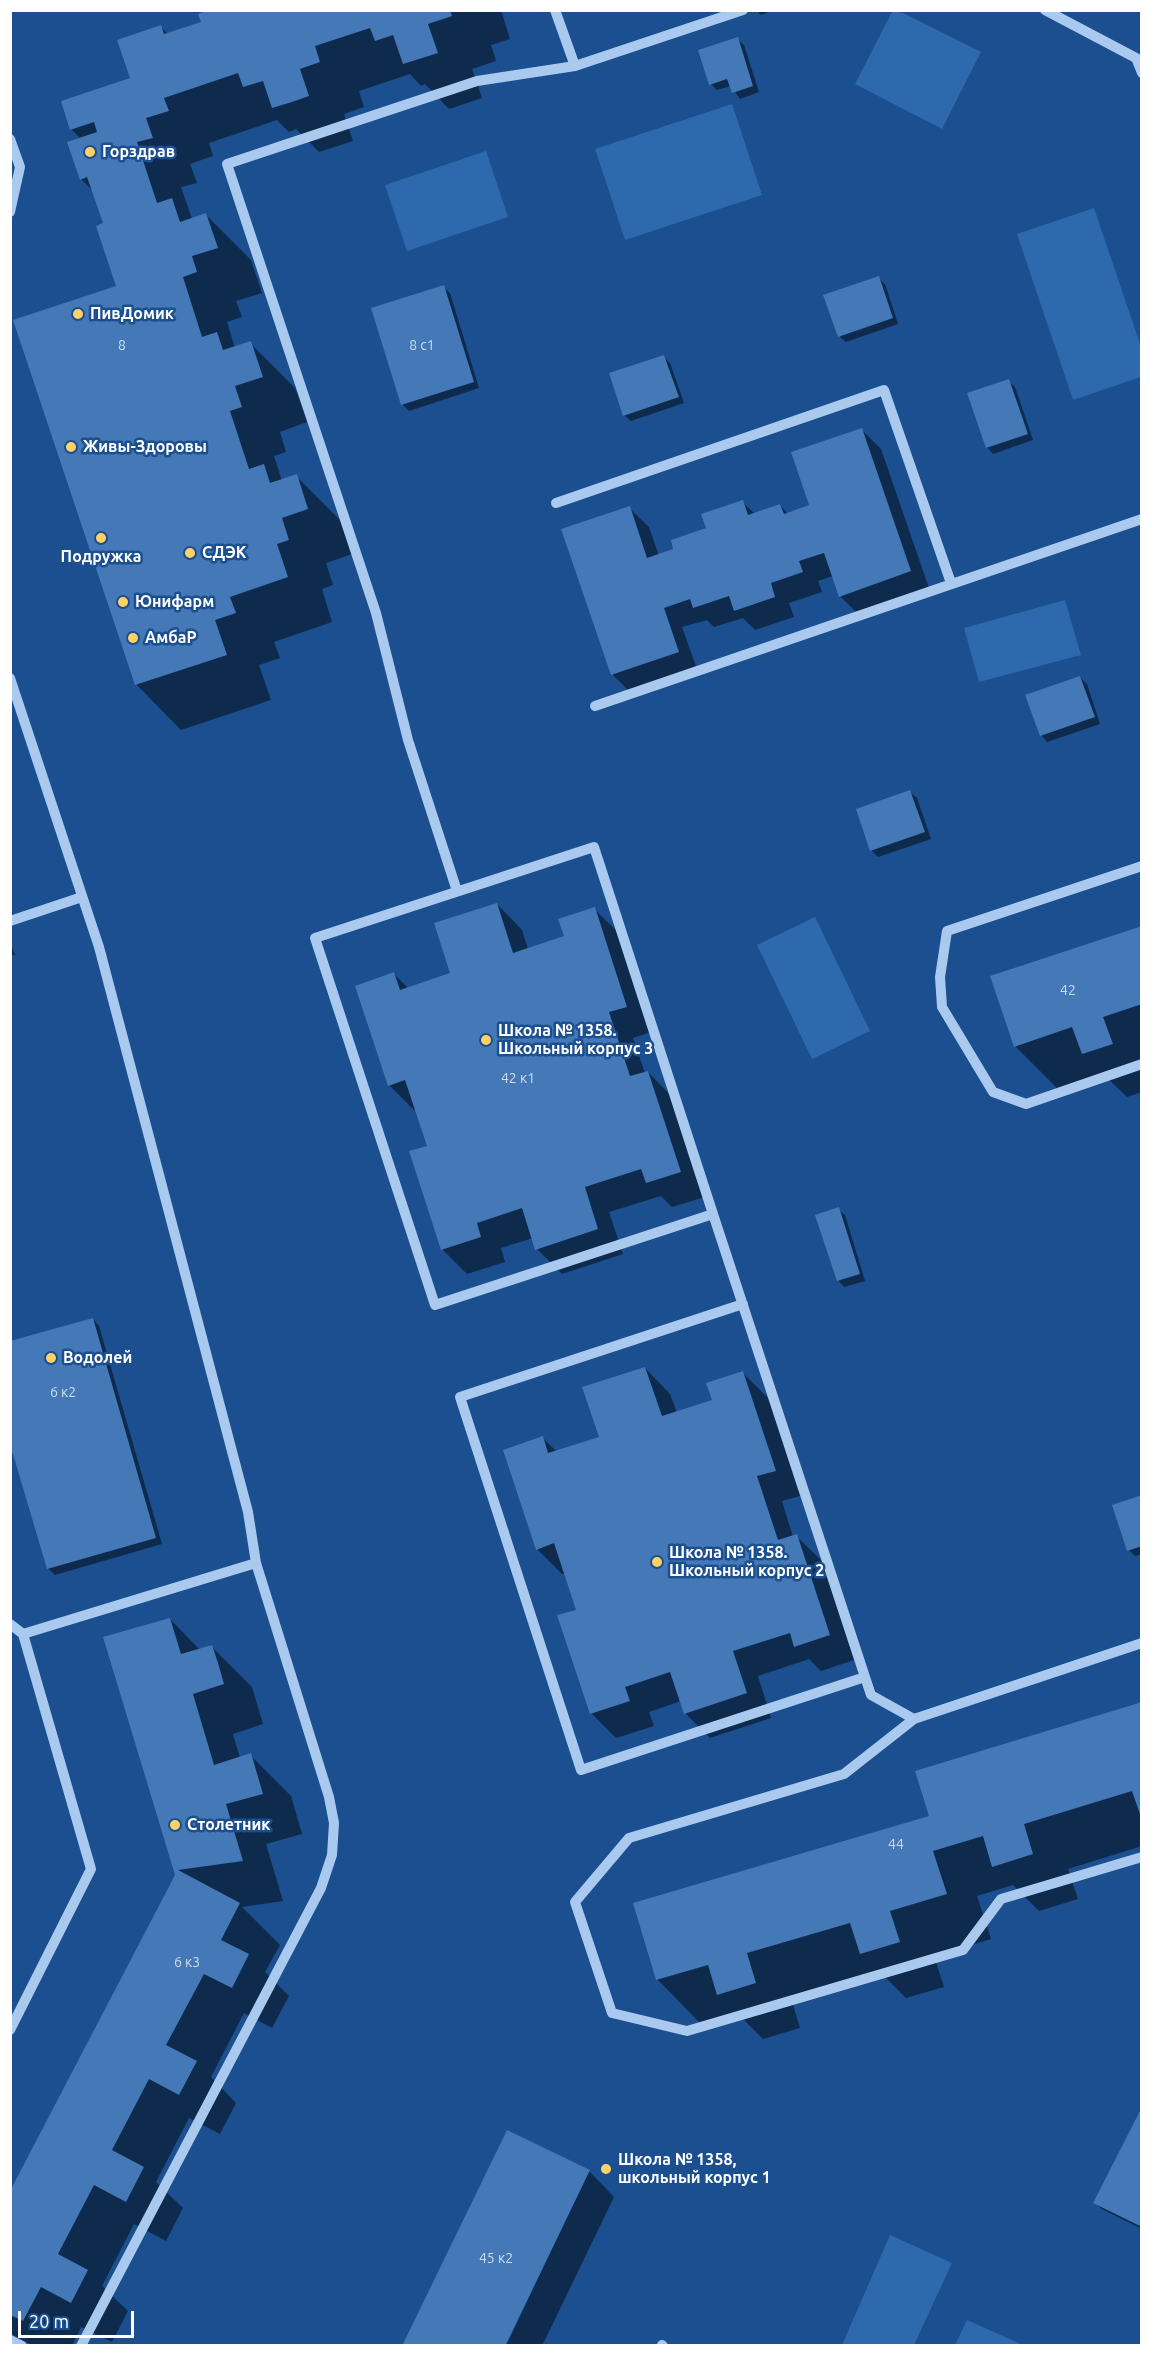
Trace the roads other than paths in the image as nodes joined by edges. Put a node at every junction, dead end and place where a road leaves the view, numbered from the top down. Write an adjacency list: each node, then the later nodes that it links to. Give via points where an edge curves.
1 (555, 10): 4 (lane)
2 (743, 10): 4 (lane)
3 (1045, 10): 5 (lane, via 1136,58)
4 (575, 66): 14 (lane, via 477,81 227,164 376,613 408,740)
5 (1142, 74)
6 (10, 140): 7 (lane, via 20,167)
7 (10, 212)
8 (556, 503): 10 (lane, via 884,390)
9 (1142, 519): 10 (lane)
10 (951, 584): 12 (lane)
11 (10, 678): 15 (lane)
12 (595, 706)
13 (1142, 866): 17 (lane, via 947,931 940,976 942,1007 993,1092 1026,1104)
14 (457, 891): 18 (lane, via 594,847); 18 (lane, via 315,938 435,1305)
15 (82, 897): 16 (lane); 20 (lane, via 99,947 236,1465)
16 (10, 921)
17 (1142, 1064)
18 (713, 1214): 19 (lane)
19 (743, 1304): 24 (lane); 24 (lane, via 460,1397 581,1770)
20 (256, 1563): 22 (lane); 30 (lane, via 329,1797 334,1823 332,1856 321,1888)
21 (10, 1624): 22 (lane)
22 (22, 1634): 27 (lane, via 91,1869)
23 (1142, 1643): 25 (lane)
24 (865, 1677): 25 (lane, via 871,1695)
25 (914, 1719): 26 (lane, via 844,1774 628,1838 575,1902 612,2013 687,2031 720,2022 963,1950 1001,1899)
26 (1142, 1857)
27 (10, 2030)
28 (10, 2340): 29 (lane)
29 (22, 2346)
30 (81, 2346)

